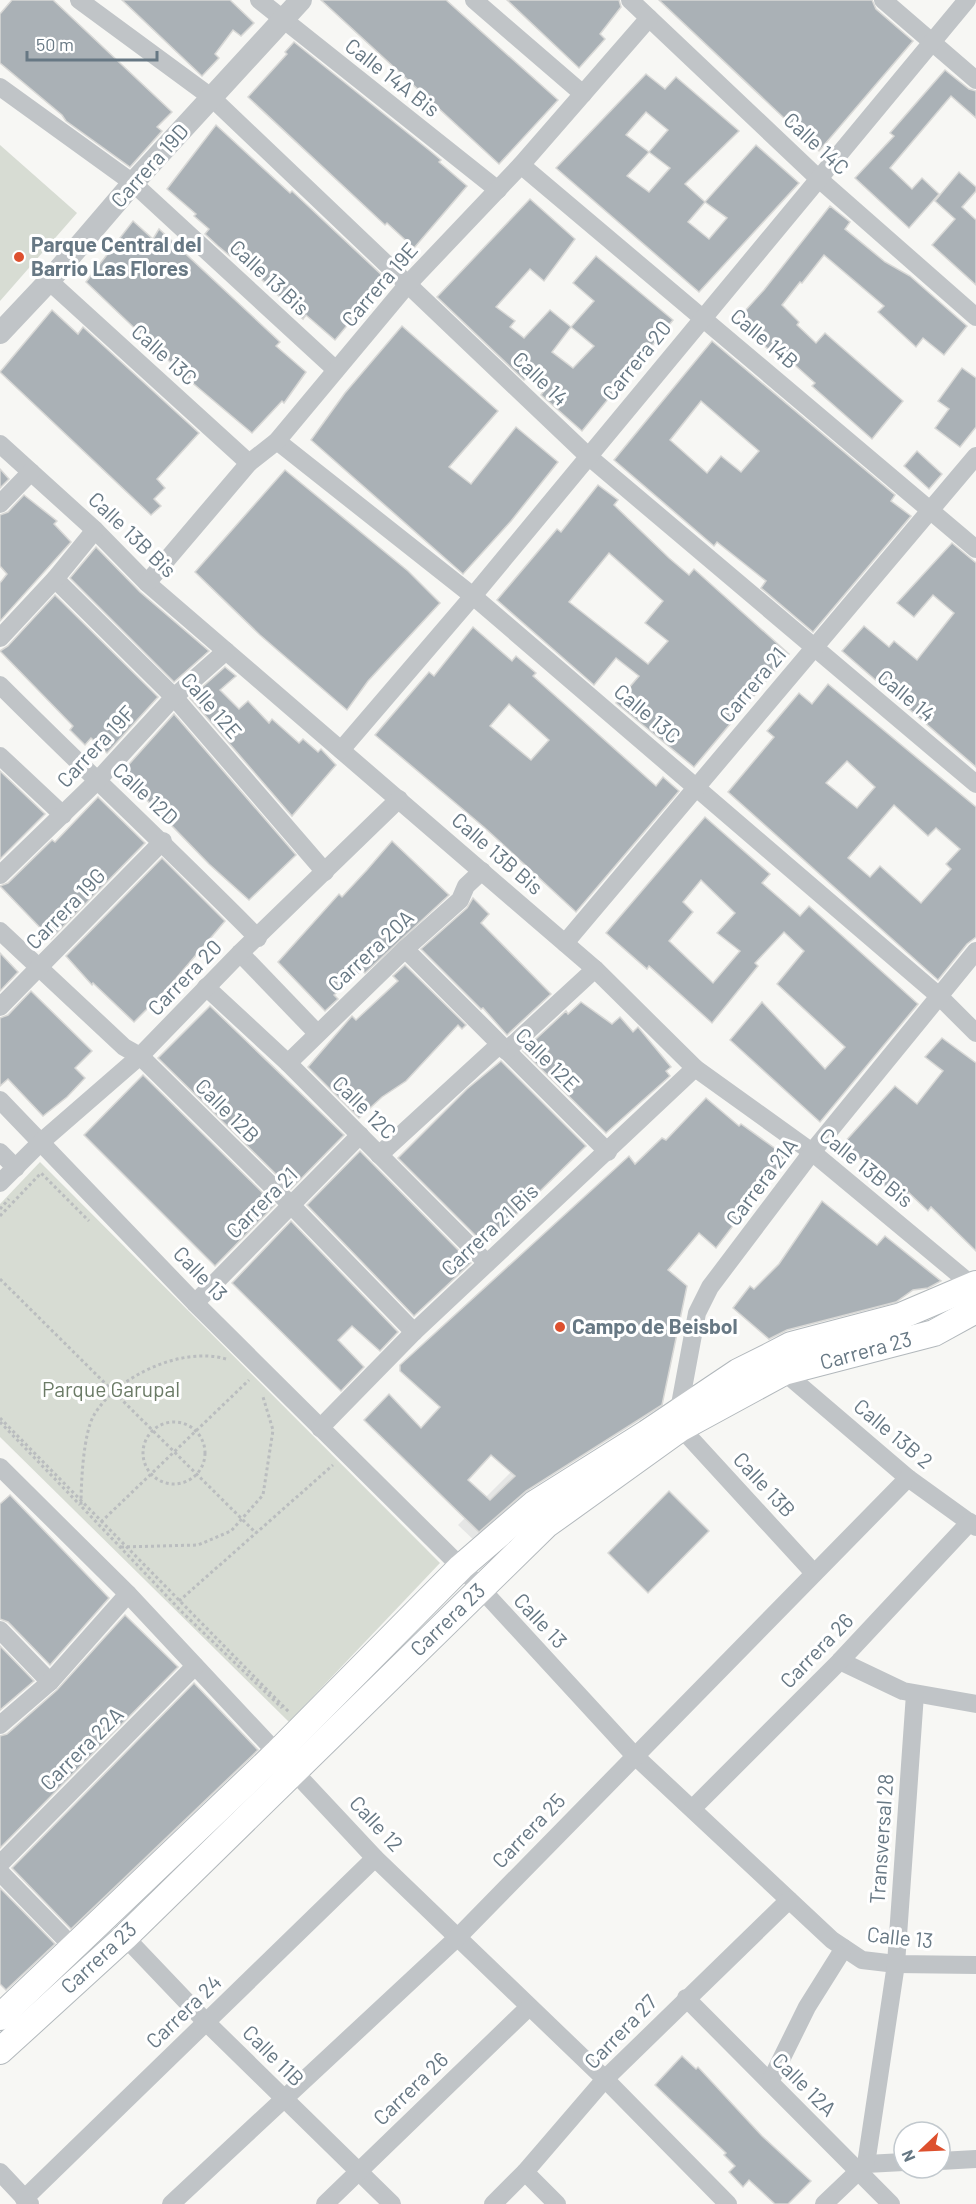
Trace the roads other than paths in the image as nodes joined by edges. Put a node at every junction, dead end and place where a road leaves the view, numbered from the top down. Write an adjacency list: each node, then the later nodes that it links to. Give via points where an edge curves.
1 (79, 0): 14 (street, Calle 14)
2 (258, 0): 9 (street, Calle 14A Bis)
3 (301, 0): 9 (street, Carrera 19D)
4 (474, 0): 13 (street)
5 (630, 0): 8 (street, Calle 14C)
6 (883, 0): 10 (street)
7 (967, 0): 10 (street, Carrera 20)
8 (649, 18): 13 (street, Carrera 19E); 16 (street, Calle 14C)
9 (282, 20): 14 (street, Carrera 19D); 18 (street, Calle 14A Bis)
10 (933, 42): 11 (street); 16 (street, Carrera 20)
11 (976, 80)
12 (0, 87): 17 (street, Calle 13 Bis)
13 (583, 94): 15 (street, Carrera 19E)
14 (211, 98): 17 (street, Carrera 19D); 20 (street, Calle 14)
15 (521, 165): 18 (street, Carrera 19E); 21 (street, Calle 14B)
16 (819, 179): 21 (street, Carrera 20); 22 (street, Calle 14C)
17 (133, 183): 19 (street, Carrera 19D); 24 (street, Calle 13 Bis)
18 (498, 190): 20 (street, Carrera 19E)
19 (49, 281): 23 (street, Carrera 19D); 29 (street, Calle 13C)
20 (408, 284): 24 (street, Carrera 19E); 27 (street, Calle 14)
21 (702, 316): 27 (street, Carrera 20); 32 (street, Calle 14B)
22 (976, 317)
23 (0, 333)
24 (336, 370): 25 (street, Carrera 19E)
25 (277, 441): 29 (street, Carrera 19E); 37 (street, Calle 13C)
26 (0, 444): 30 (street, Calle 13B Bis)
27 (588, 456): 37 (street, Carrera 20); 39 (street, Calle 14)
28 (976, 456): 32 (street, Carrera 21)
29 (249, 463): 36 (street, Carrera 19E)
30 (31, 472): 31 (street); 33 (street, Calle 13B Bis)
31 (0, 504)
32 (931, 508): 34 (street, Calle 14B); 39 (street, Carrera 21)
33 (95, 530): 35 (street); 36 (street, Calle 13B Bis)
34 (976, 549)
35 (56, 579): 38 (street); 42 (street, Calle 12E)
36 (147, 583): 40 (street, Calle 13B Bis)
37 (473, 596): 43 (street, Carrera 20); 47 (street, Calle 13C)
38 (0, 638)
39 (813, 648): 46 (street, Calle 14); 47 (street, Carrera 21)
40 (225, 651): 42 (street, Carrera 19F); 43 (street, Calle 13B Bis)
41 (0, 685): 45 (street, Calle 12D)
42 (174, 697): 45 (street, Carrera 19F); 52 (street, Calle 12E)
43 (341, 750): 48 (street, Calle 13B Bis)
44 (0, 756): 49 (street)
45 (97, 781): 49 (street, Carrera 19F); 50 (street, Calle 12D)
46 (976, 784)
47 (698, 787): 56 (street, Carrera 21); 63 (street, Calle 13C)
48 (399, 799): 51 (street, Calle 13B Bis); 52 (street, Carrera 20)
49 (63, 815): 53 (street, Carrera 19F)
50 (163, 841): 55 (street, Calle 12D); 60 (street, Carrera 19G)
51 (482, 871): 56 (street, Calle 13B Bis); 57 (street, Carrera 20A, via 466,886 460,900)
52 (325, 872): 55 (street, Carrera 20)
53 (0, 875)
54 (0, 931): 60 (street, Calle 12B)
55 (258, 938): 59 (street, Carrera 20)
56 (565, 943): 61 (street, Calle 13B Bis)
57 (405, 949): 65 (street, Carrera 20A); 67 (street, Calle 12E)
58 (976, 951): 63 (street, Carrera 21A)
59 (240, 953): 62 (street, Carrera 20); 65 (street)
60 (41, 968): 64 (street, Carrera 19G); 68 (street, Calle 12B, via 124,1047)
61 (595, 969): 67 (street); 70 (street, Calle 13B Bis)
62 (206, 987): 68 (street, Carrera 20); 69 (street, Calle 12C)
63 (939, 996): 66 (street, Calle 13C); 76 (street, Carrera 21A)
64 (0, 1007)
65 (317, 1033): 69 (street, Carrera 20A)
66 (976, 1033)
67 (503, 1048): 75 (street, Calle 12E); 77 (street)
68 (140, 1056): 73 (street, Carrera 20); 80 (street, Calle 12B)
69 (288, 1063): 72 (street, Calle 12C)
70 (695, 1068): 75 (street, Carrera 21 Bis); 76 (street, Calle 13B Bis)
71 (0, 1100): 73 (street, Calle 13)
72 (360, 1135): 77 (street, Calle 12C); 80 (street, Carrera 21)
73 (41, 1142): 78 (street, Carrera 20); 83 (street, Calle 13)
74 (0, 1152): 78 (street)
75 (608, 1152): 81 (street, Carrera 21 Bis)
76 (813, 1152): 82 (street, Calle 13B Bis); 86 (street, Carrera 21A, via 711,1287 697,1313)
77 (379, 1155): 81 (street, Calle 12C)
78 (16, 1168): 79 (street, Carrera 20)
79 (0, 1183)
80 (291, 1205): 83 (street, Carrera 21); 84 (street, Calle 12B)
81 (487, 1263): 84 (street, Carrera 21 Bis)
82 (975, 1293): 85 (main road, Carrera 23, via 934,1333); 86 (main road, Carrera 23, via 791,1345 738,1372)
83 (195, 1303): 87 (street, Calle 13)
84 (414, 1332): 87 (street, Carrera 21 Bis)
85 (784, 1372): 86 (main road, Carrera 23); 89 (street, Calle 13B 2)
86 (680, 1419): 91 (main road, Carrera 23, via 647,1434 534,1504); 92 (street, Calle 13B); 93 (main road, Carrera 23, via 546,1525)
87 (320, 1428): 91 (street, Calle 13)
88 (3, 1476): 94 (street, Calle 12)
89 (908, 1478): 90 (street, Calle 13B 2); 92 (street, Carrera 25)
90 (973, 1524): 96 (street, Carrera 26)
91 (461, 1567): 93 (street, Calle 13); 103 (main road, Carrera 23, via 297,1722)
92 (814, 1573): 102 (street, Carrera 25)
93 (480, 1589): 102 (street, Calle 13); 103 (main road, Carrera 23)
94 (128, 1594): 97 (street, Calle 12); 98 (street)
95 (0, 1630): 98 (street)
96 (840, 1661): 99 (street, via 889,1687); 104 (street, Carrera 26)
97 (195, 1666): 103 (street, Calle 12); 106 (street, Carrera 22A)
98 (50, 1682): 101 (street)
99 (915, 1694): 100 (street); 113 (street, Transversal 28)
100 (976, 1704)
101 (0, 1725)
102 (634, 1755): 104 (street, Calle 13); 109 (street, Carrera 25)
103 (286, 1761): 105 (street, Calle 12); 110 (main road, Carrera 23); 111 (main road, Carrera 23)
104 (693, 1808): 108 (street, Calle 13)
105 (375, 1858): 109 (street, Calle 12); 118 (street, Carrera 24)
106 (0, 1864)
107 (0, 1872): 111 (street)
108 (789, 1900): 112 (street, Calle 13); 115 (street, Carrera 27)
109 (459, 1936): 116 (street, Calle 12); 122 (street, Carrera 25)
110 (125, 1937): 118 (street, Calle 11B); 119 (main road, Carrera 23)
111 (72, 1946): 117 (main road, Carrera 23)
112 (844, 1948): 113 (street, Calle 13, via 862,1960); 121 (street, via 807,2007)
113 (896, 1964): 114 (street, Calle 13); 126 (street, Transversal 28)
114 (976, 1965)
115 (686, 1998): 120 (street, Carrera 27); 121 (street, Calle 12A)
116 (529, 2007): 120 (street, Calle 12); 127 (street, Carrera 26)
117 (2, 2012)
118 (206, 2022): 122 (street, Calle 11B); 130 (street, Carrera 24)
119 (0, 2051)
120 (605, 2079): 129 (street, Carrera 27); 136 (street, Calle 12)
121 (770, 2082): 126 (street, Calle 12A)
122 (284, 2099): 127 (street, Calle 11B); 131 (street, Carrera 25)
123 (976, 2159): 124 (street)
124 (952, 2160)
125 (892, 2164): 126 (street)
126 (863, 2168): 137 (street); 138 (street, Calle 12A)
127 (359, 2171): 132 (street, Carrera 26); 133 (street, Calle 11B)
128 (0, 2172): 130 (street)
129 (525, 2172): 134 (street, Carrera 27); 135 (street)
130 (27, 2201)
131 (171, 2204)
132 (325, 2204)
133 (392, 2204)
134 (493, 2204)
135 (556, 2204)
136 (728, 2204)
137 (824, 2204)
138 (891, 2204)

